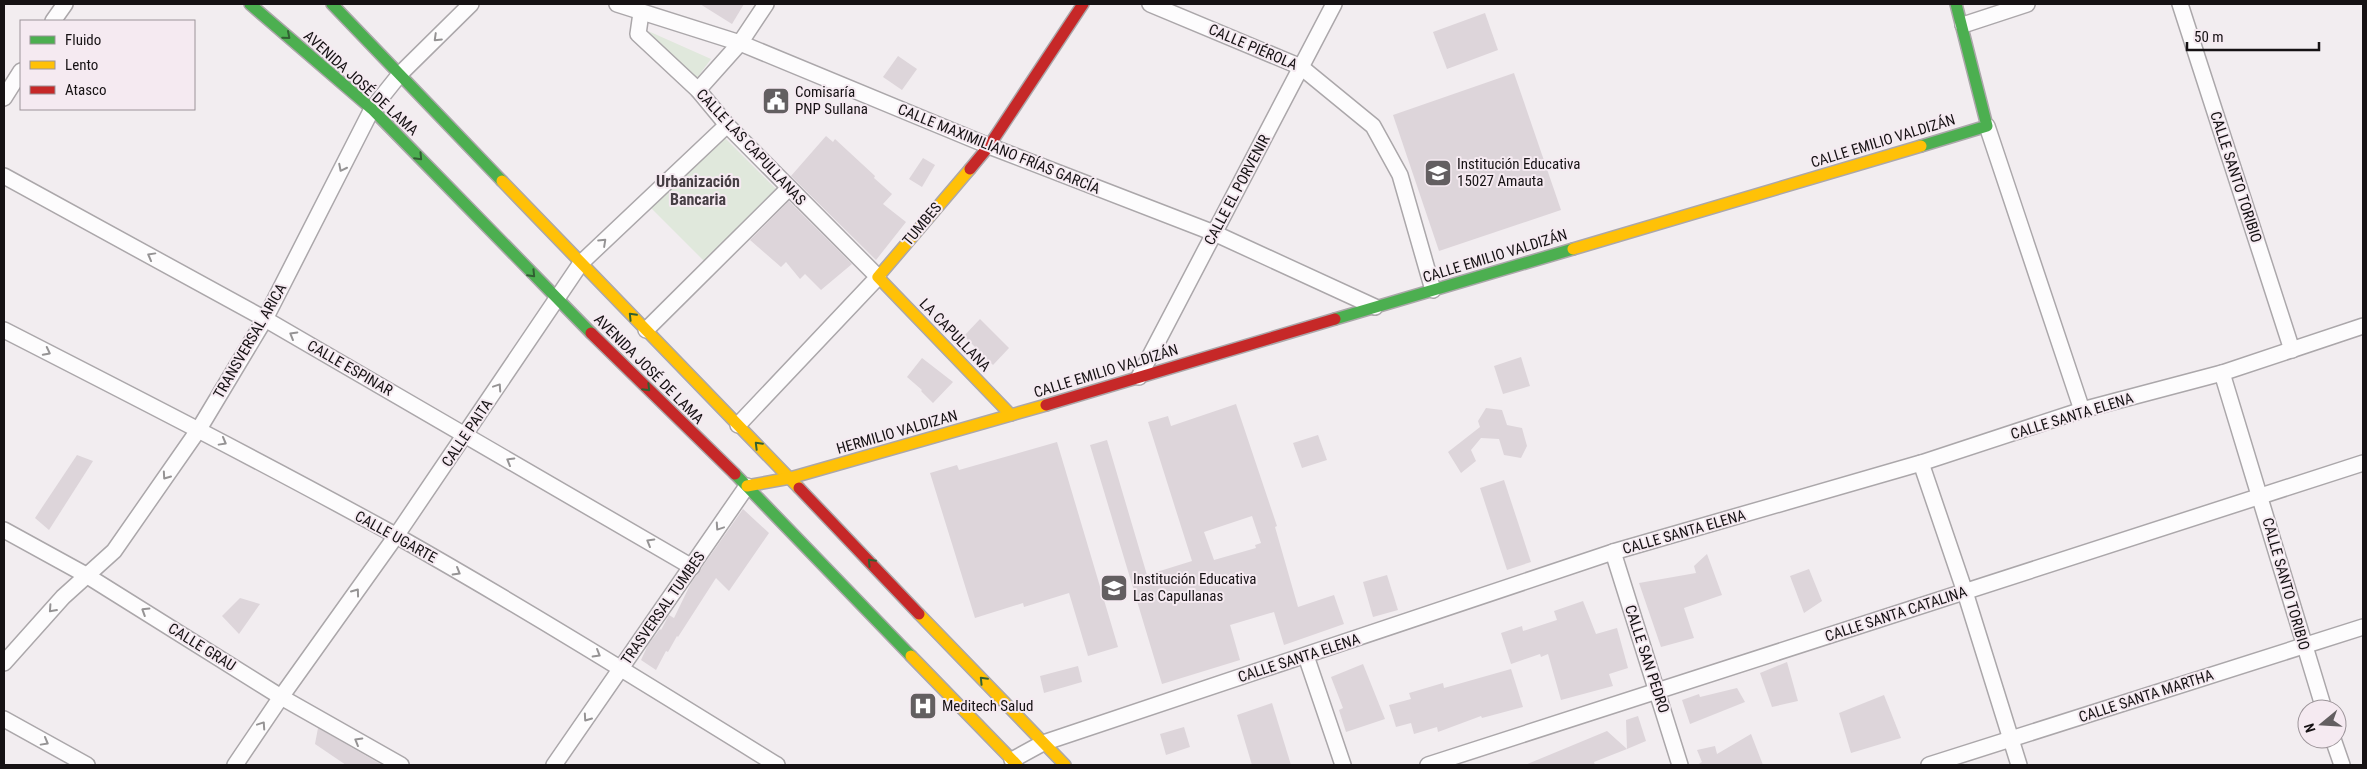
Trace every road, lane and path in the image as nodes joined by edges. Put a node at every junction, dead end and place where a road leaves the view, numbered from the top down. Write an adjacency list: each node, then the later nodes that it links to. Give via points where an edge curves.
1 (64, 4): 14 (street)
2 (250, 4): 22 (main road, AVENIDA JOSÉ DE LAMA, one-way to 22)
3 (332, 4): 19 (main road, AVENIDA JOSÉ DE LAMA)
4 (471, 4): 19 (street, TRANSVERSAL ARICA, one-way to 19)
5 (618, 4): 13 (street, CALLE MAXIMILIANO FRÍAS GARCÍA)
6 (766, 4): 16 (street)
7 (1083, 4): 25 (main road, TUMBES)
8 (1150, 4): 17 (street, CALLE PIÉROLA)
9 (1334, 4): 17 (street, CALLE EL PORVENIR)
10 (1956, 4): 15 (main road)
11 (2027, 4): 15 (street)
12 (2180, 4): 38 (street, CALLE SANTO TORIBIO)
13 (641, 13): 16 (street, CALLE MAXIMILIANO FRÍAS GARCÍA); 20 (street, CALLE LAS CAPULLANAS, via 638,34)
14 (54, 20)
15 (1963, 25): 24 (main road)
16 (740, 43): 20 (street); 25 (street, CALLE MAXIMILIANO FRÍAS GARCÍA)
17 (1301, 67): 28 (street, CALLE EL PORVENIR); 31 (street, CALLE PIÉROLA, via 1373,126 1400,175)
18 (20, 73): 21 (street)
19 (400, 74): 22 (street, TRANSVERSAL ARICA); 29 (main road, AVENIDA JOSÉ DE LAMA)
20 (698, 90): 23 (street, CALLE LAS CAPULLANAS)
21 (4, 98)
22 (372, 109): 32 (main road, AVENIDA JOSÉ DE LAMA, one-way to 32); 34 (street, TRANSVERSAL ARICA, one-way to 34)
23 (727, 125): 27 (street, CALLE LAS CAPULLANAS); 29 (street, CALLE PAITA, one-way to 23)
24 (1986, 126): 31 (main road, CALLE EMILIO VALDIZÁN); 41 (street)
25 (989, 146): 28 (street, CALLE MAXIMILIANO FRÍAS GARCÍA); 30 (main road, TUMBES)
26 (4, 176): 34 (street, CALLE ESPINAR, one-way to 26)
27 (789, 188): 30 (street, CALLE LAS CAPULLANAS); 37 (street)
28 (1214, 234): 33 (street, CALLE MAXIMILIANO FRÍAS GARCÍA); 40 (street, CALLE EL PORVENIR)
29 (581, 263): 32 (street, CALLE PAITA); 37 (main road, AVENIDA JOSÉ DE LAMA, one-way to 29)
30 (878, 277): 42 (main road, LA CAPULLANA); 43 (street, TUMBES)
31 (1433, 290): 33 (main road, CALLE EMILIO VALDIZÁN)
32 (558, 300): 45 (street, CALLE PAITA, one-way to 32); 49 (main road, AVENIDA JOSÉ DE LAMA, one-way to 49)
33 (1375, 307): 40 (main road, CALLE EMILIO VALDIZÁN)
34 (265, 319): 44 (street, TRANSVERSAL ARICA); 45 (street, CALLE ESPINAR, one-way to 34)
35 (2363, 326): 38 (street, CALLE SANTA ELENA)
36 (4, 330): 44 (street, CALLE UGARTE, one-way to 44)
37 (646, 330): 43 (main road, AVENIDA JOSÉ DE LAMA)
38 (2292, 350): 39 (street, CALLE SANTA ELENA)
39 (2222, 373): 41 (street, CALLE SANTA ELENA); 50 (street, CALLE SANTO TORIBIO)
40 (1139, 377): 42 (main road, CALLE EMILIO VALDIZÁN)
41 (2082, 410): 46 (street, CALLE SANTA ELENA)
42 (1011, 415): 48 (main road, HERMILIO VALDIZAN)
43 (738, 425): 48 (main road, AVENIDA JOSÉ DE LAMA, one-way to 43)
44 (199, 429): 52 (street, CALLE UGARTE, one-way to 52); 55 (street, TRANSVERSAL ARICA, one-way to 55, via 114,551)
45 (465, 435): 52 (street, CALLE PAITA); 54 (street, CALLE ESPINAR, one-way to 45)
46 (1921, 463): 53 (street, CALLE SANTA ELENA); 56 (street)
47 (2363, 463): 50 (street, CALLE SANTA CATALINA)
48 (790, 478): 49 (main road); 67 (main road, AVENIDA JOSÉ DE LAMA, one-way to 48)
49 (746, 486): 54 (street, TRASVERSAL TUMBES, one-way to 54); 69 (main road, AVENIDA JOSÉ DE LAMA)
50 (2260, 496): 56 (street, CALLE SANTA CATALINA); 58 (street, CALLE SANTO TORIBIO)
51 (4, 530): 55 (street, CALLE GRAU)
52 (396, 536): 61 (street, CALLE UGARTE, one-way to 61); 63 (street, CALLE PAITA, one-way to 52)
53 (1613, 552): 59 (street, CALLE SANTA ELENA); 62 (street, CALLE SAN PEDRO)
54 (692, 567): 61 (street, TRASVERSAL TUMBES)
55 (86, 575): 60 (street, TRANSVERSAL ARICA, one-way to 60); 63 (street, CALLE GRAU, one-way to 55)
56 (1965, 592): 62 (street, CALLE SANTA CATALINA); 66 (street)
57 (2363, 627): 58 (street, CALLE SANTA MARTHA)
58 (2303, 646): 64 (street, CALLE SANTO TORIBIO); 66 (street, CALLE SANTA MARTHA)
59 (1306, 656): 67 (street, CALLE SANTA ELENA); 76 (street)
60 (4, 663)
61 (622, 668): 73 (street, TRASVERSAL TUMBES, one-way to 73); 74 (street, CALLE UGARTE)
62 (1657, 691): 77 (street, CALLE SANTA CATALINA); 78 (street, CALLE SAN PEDRO)
63 (281, 696): 71 (street, CALLE PAITA, one-way to 63); 72 (street, CALLE GRAU, one-way to 63)
64 (2321, 699)
65 (4, 719): 70 (street, one-way to 70)
66 (2010, 740): 79 (street, CALLE SANTA MARTHA); 80 (street)
67 (1043, 742): 69 (street, CALLE SANTA ELENA); 75 (main road, AVENIDA JOSÉ DE LAMA)
68 (2337, 749): 81 (street)
69 (1014, 762)
70 (87, 765)
71 (234, 765)
72 (401, 765)
73 (554, 765)
74 (776, 765)
75 (1065, 765)
76 (1343, 765)
77 (1428, 765)
78 (1680, 765)
79 (1929, 765)
80 (2019, 765)
81 (2342, 765)

